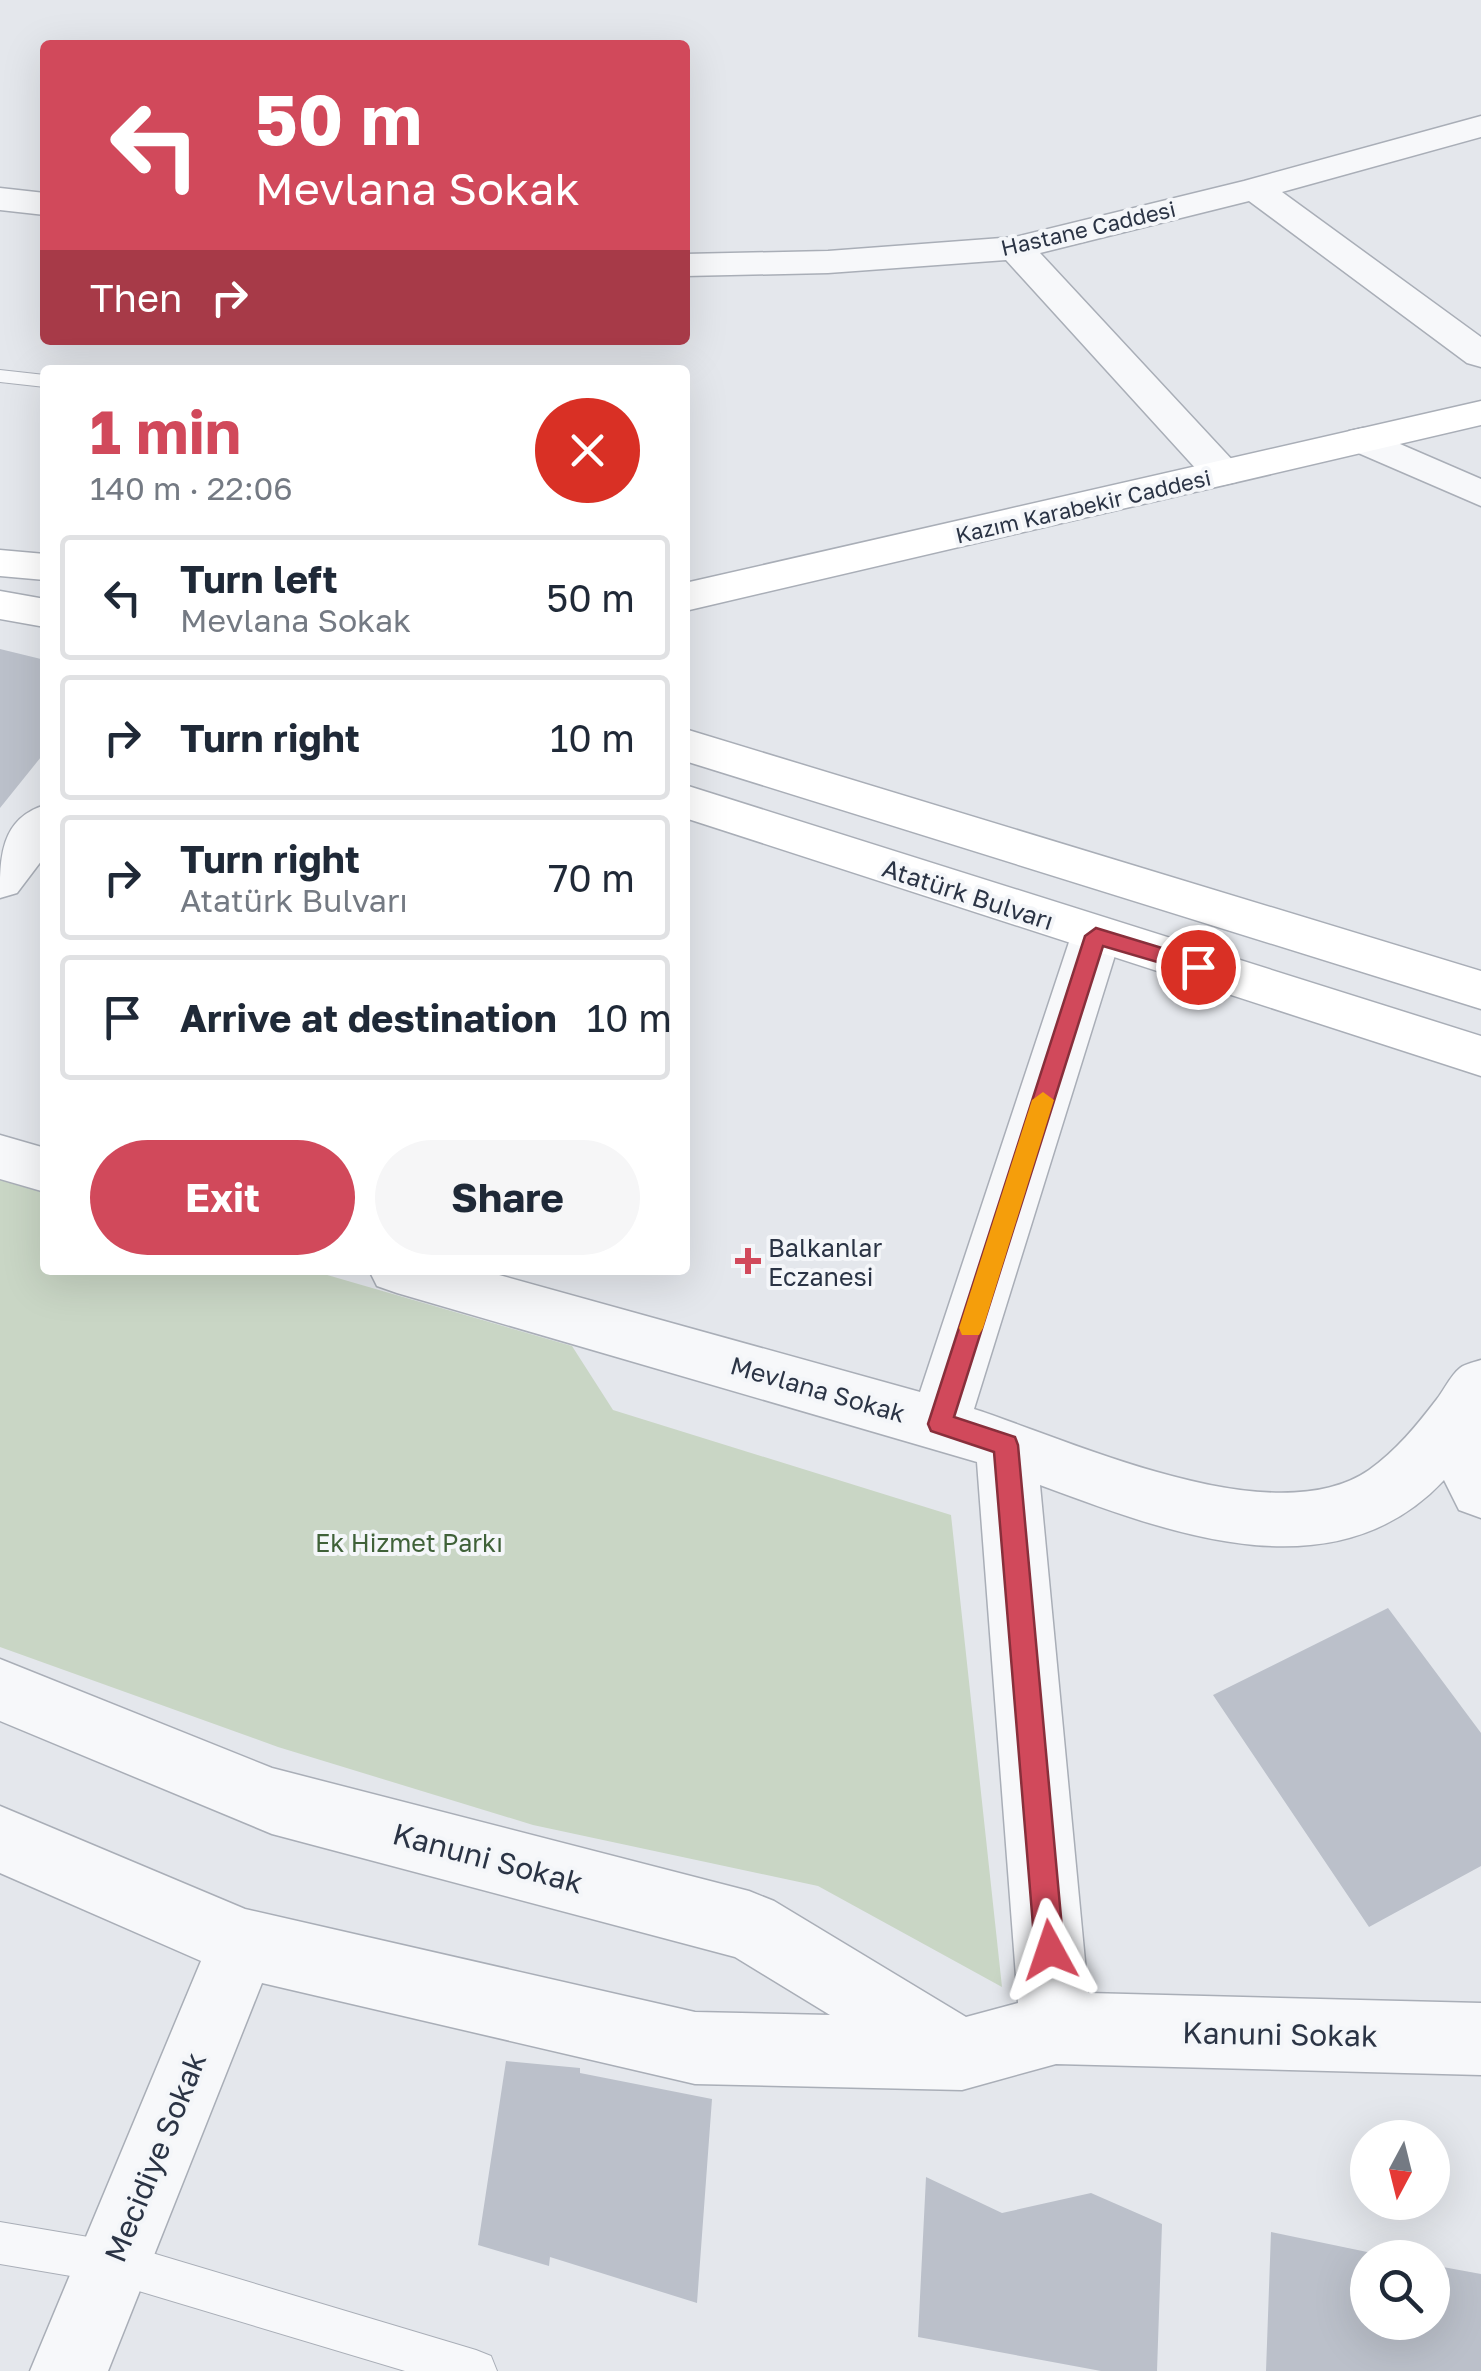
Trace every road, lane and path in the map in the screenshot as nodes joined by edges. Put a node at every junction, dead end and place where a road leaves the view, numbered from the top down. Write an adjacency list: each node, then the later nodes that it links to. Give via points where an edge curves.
1 (1481, 126): 2 (street, Hastane Caddesi)
2 (1255, 189): 5 (street, Hastane Caddesi); 7 (street)
3 (0, 199): 4 (street)
4 (40, 203)
5 (1015, 248): 6 (street, Hastane Caddesi); 12 (street)
6 (690, 265)
7 (1481, 355)
8 (0, 376): 9 (lane)
9 (40, 380)
10 (1481, 413): 11 (main road, Kazım Karabekir Caddesi)
11 (1362, 440): 12 (main road, Kazım Karabekir Caddesi); 13 (street)
12 (1222, 474): 16 (main road, Kazım Karabekir Caddesi)
13 (1481, 494)
14 (0, 563): 15 (main road)
15 (40, 567)
16 (690, 596)
17 (0, 606): 18 (main road)
18 (40, 613)
19 (690, 746): 24 (main road)
20 (690, 803): 23 (main road, Atatürk Bulvarı)
21 (40, 829): 22 (street)
22 (0, 881)
23 (1096, 936): 25 (main road, Atatürk Bulvarı); 30 (street)
24 (1481, 990)
25 (1481, 1056)
26 (0, 1157): 27 (street)
27 (40, 1169)
28 (415, 1275): 30 (street, Mevlana Sokak)
29 (1465, 1409): 31 (street, Mevlana Sokak, via 1426,1462 1397,1488 1330,1516 1288,1522 1189,1507); 32 (street)
30 (940, 1424): 31 (street, Mevlana Sokak)
31 (1006, 1445): 36 (street)
32 (1481, 1491)
33 (0, 1690): 38 (street, Kanuni Sokak, via 272,1801 749,1926)
34 (0, 1838): 35 (street, Kanuni Sokak)
35 (243, 1944): 38 (street, Kanuni Sokak, via 695,2048); 40 (street, Mecidiye Sokak)
36 (1056, 2028): 37 (street, Kanuni Sokak); 38 (street, Kanuni Sokak)
37 (1481, 2039)
38 (962, 2054)
39 (0, 2243): 40 (lane)
40 (112, 2262): 41 (street, Mecidiye Sokak); 42 (lane)
41 (68, 2371)
42 (476, 2371)

